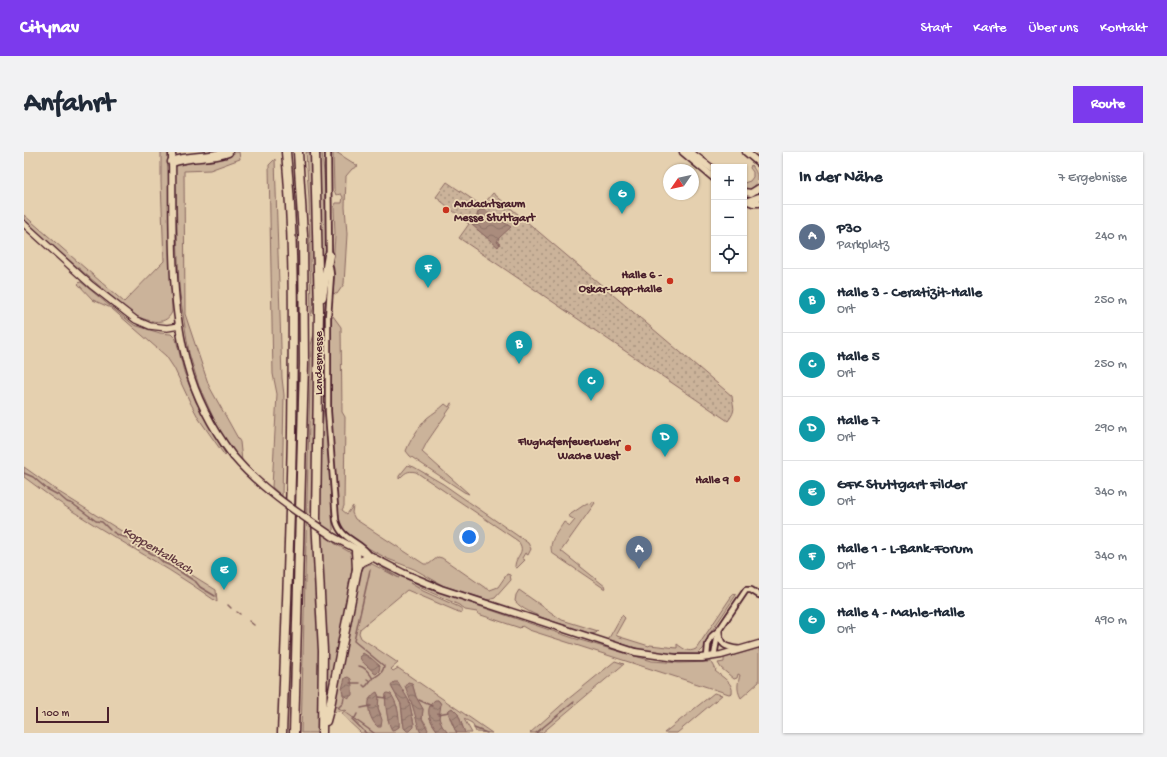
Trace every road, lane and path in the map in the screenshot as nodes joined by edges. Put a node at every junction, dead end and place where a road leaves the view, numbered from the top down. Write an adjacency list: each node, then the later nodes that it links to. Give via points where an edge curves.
1 (172, 152): 12 (main road)
2 (178, 152): 11 (highway)
3 (228, 152): 11 (highway)
4 (286, 152): 35 (highway, via 292,223 294,319)
5 (298, 152): 36 (highway, via 303,235 304,364)
6 (315, 152): 24 (highway)
7 (328, 152): 23 (street, Landesmesse)
8 (683, 152): 15 (main road)
9 (690, 152): 14 (main road)
10 (746, 152): 13 (main road)
11 (192, 158): 12 (highway)
12 (172, 162): 25 (main road, via 174,261)
13 (759, 163)
14 (711, 168)
15 (711, 175)
16 (759, 188): 17 (main road)
17 (747, 192)
18 (759, 198): 19 (main road)
19 (747, 201)
20 (747, 201): 21 (main road)
21 (759, 203)
22 (24, 224): 25 (street, via 91,285 136,320 160,328)
23 (329, 255): 24 (highway); 27 (street, Landesmesse, via 331,275 328,317 328,411 336,520 345,537 366,550)
24 (319, 309): 34 (highway, via 316,518 323,657)
25 (179, 326): 26 (main road, bridge, via 187,365 198,397 215,431 233,456 270,492)
26 (356, 550): 27 (main road); 28 (highway)
27 (371, 557): 28 (highway, via 360,562); 33 (main road, via 441,589 623,649 670,658)
28 (357, 569): 34 (highway, via 330,706)
29 (759, 595): 30 (street, via 746,590)
30 (719, 630): 32 (street, via 723,644 728,648); 33 (street); 33 (street, via 712,636 708,645)
31 (759, 644): 32 (main road)
32 (739, 649): 33 (main road)
33 (710, 657)
34 (322, 732)
35 (282, 733)
36 (294, 733)

